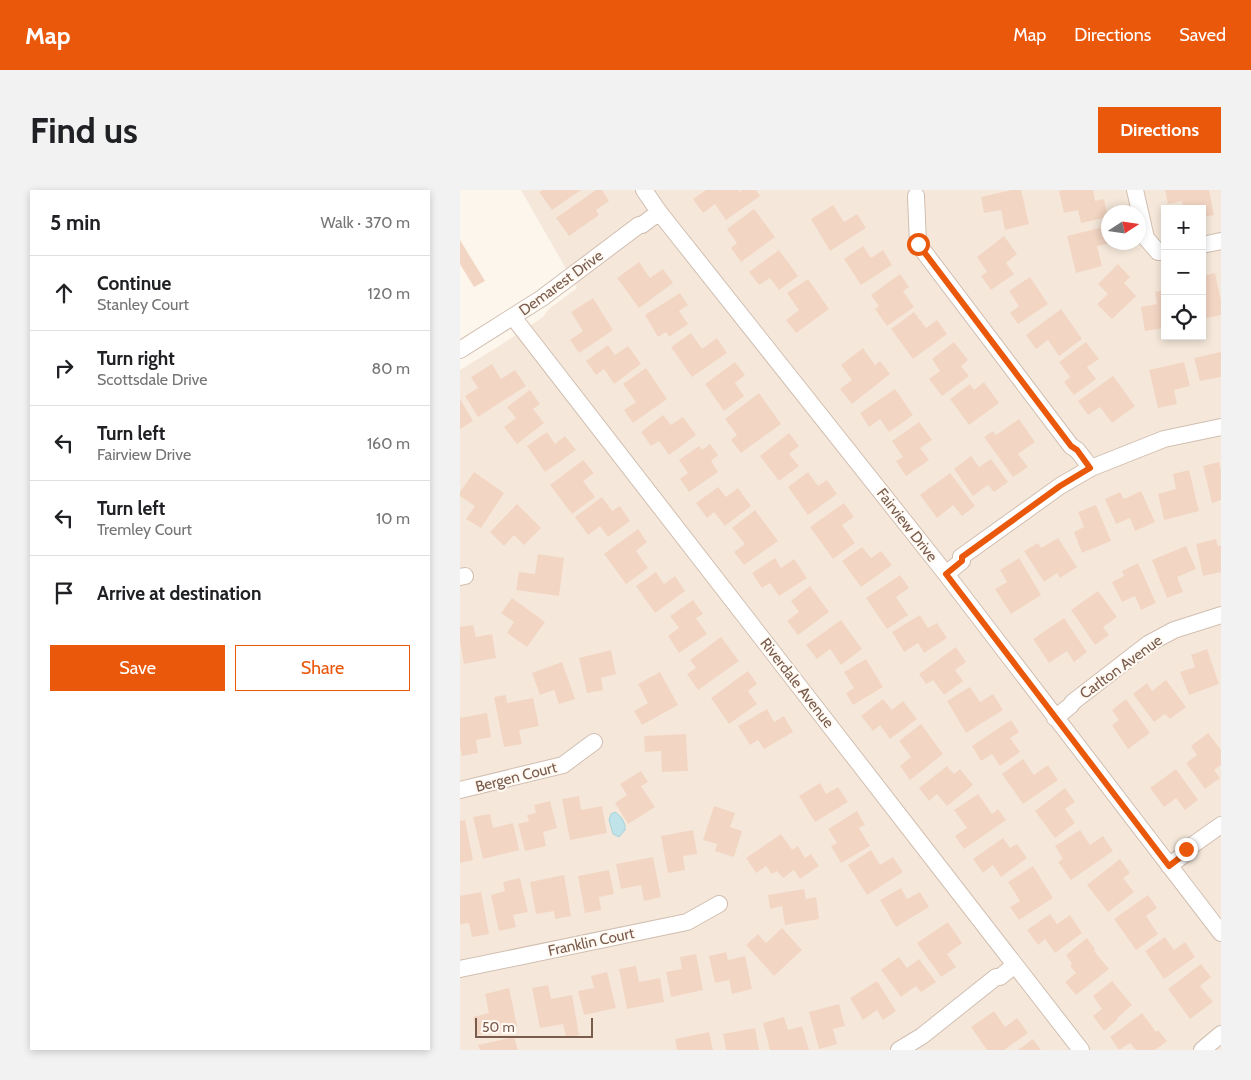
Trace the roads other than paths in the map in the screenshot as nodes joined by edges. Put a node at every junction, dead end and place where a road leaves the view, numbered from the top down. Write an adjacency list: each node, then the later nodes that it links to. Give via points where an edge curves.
1 (644, 190): 4 (street, Fairview Drive)
2 (1135, 190): 7 (street, via 1146,238)
3 (916, 196): 11 (street, via 918,244)
4 (659, 212): 8 (street, Demarest Drive); 12 (street, Fairview Drive)
5 (1221, 241): 6 (street)
6 (1206, 244)
7 (1161, 252)
8 (513, 317): 9 (street, Demarest Drive); 21 (street, Riverdale Avenue)
9 (460, 350)
10 (1221, 427): 11 (street, via 1164,439)
11 (1090, 468): 12 (street, via 962,557 962,561)
12 (946, 574): 14 (street, Fairview Drive)
13 (1221, 615): 14 (street, Carlton Avenue, via 1174,630 1148,644)
14 (1055, 718): 18 (street, Fairview Drive)
15 (594, 742): 16 (street, Bergen Court, via 563,765)
16 (460, 790)
17 (1221, 826): 18 (street, via 1186,849 1186,853)
18 (1169, 866): 20 (street, Fairview Drive)
19 (719, 904): 22 (street, Franklin Court, via 687,922)
20 (1221, 933)
21 (1015, 966): 24 (street, via 996,977 922,1036); 25 (street, Riverdale Avenue)
22 (460, 970)
23 (1221, 1034): 26 (street)
24 (898, 1050)
25 (1081, 1050)
26 (1202, 1050)

